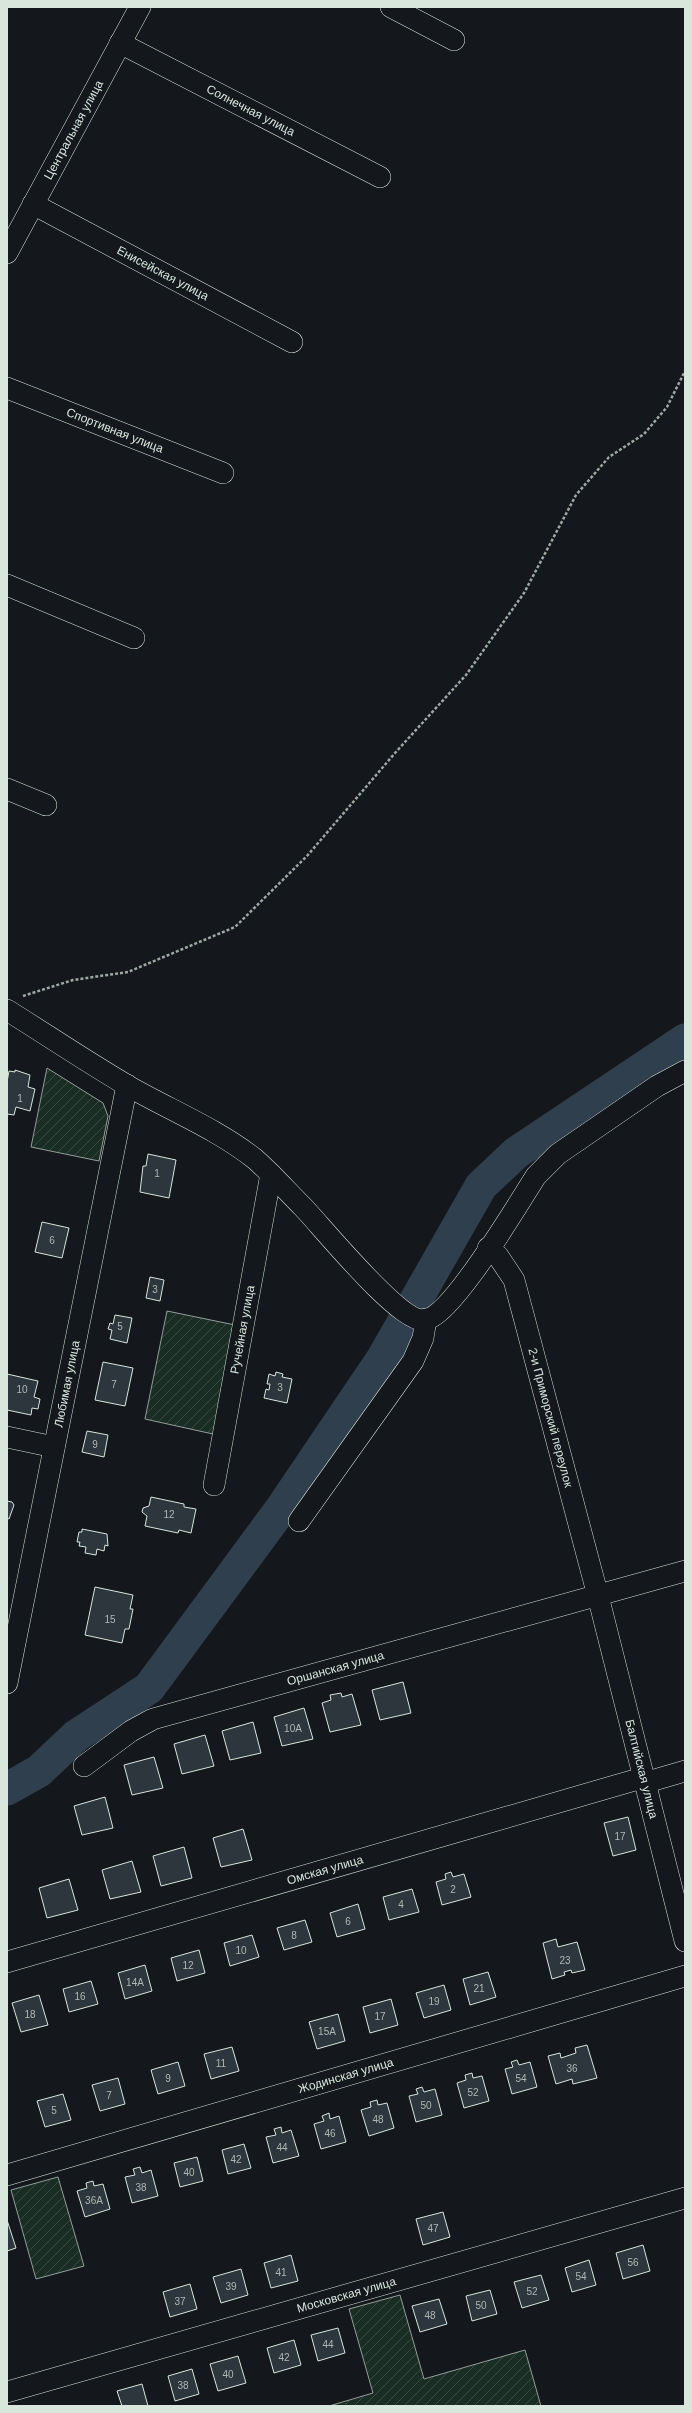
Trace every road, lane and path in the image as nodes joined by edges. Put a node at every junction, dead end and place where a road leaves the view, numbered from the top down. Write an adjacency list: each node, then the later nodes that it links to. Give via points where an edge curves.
1 (140, 7): 4 (street, Центральная улица)
2 (391, 7): 3 (street)
3 (454, 40)
4 (120, 43): 5 (street, Солнечная улица); 6 (street, Центральная улица)
5 (380, 177)
6 (33, 204): 7 (street, Центральная улица); 8 (street, Енисейская улица)
7 (7, 253)
8 (292, 342)
9 (685, 371): 16 (path, via 667,407 644,434 609,457 576,495 524,593 466,675 307,856 235,926 128,972 73,980)
10 (7, 388): 11 (street, Спортивная улица)
11 (223, 473)
12 (7, 585): 13 (street)
13 (134, 638)
14 (7, 789): 15 (street)
15 (46, 805)
16 (13, 1003): 18 (street)
17 (685, 1071): 20 (street, via 657,1086 558,1154 536,1176)
18 (127, 1085): 19 (street, via 225,1139); 23 (street, Любимая улица)
19 (271, 1174): 21 (street, via 384,1296); 24 (street, Ручейная улица)
20 (488, 1248): 21 (street, via 447,1306 435,1317); 27 (street, 2-и Приморский переулок, via 498,1256 514,1280)
21 (412, 1315): 25 (street, via 423,1338 413,1361)
22 (7, 1437): 23 (street)
23 (54, 1447): 28 (street, Любимая улица)
24 (214, 1485)
25 (299, 1521)
26 (685, 1571): 27 (street, Оршанская улица)
27 (598, 1596): 29 (street, Оршанская улица, via 154,1719 131,1731); 31 (street, Балтийская улица)
28 (7, 1683)
29 (84, 1766)
30 (685, 1771): 31 (street, Омская улица)
31 (643, 1780): 32 (street, Балтийская улица); 33 (street, Омская улица)
32 (685, 1941)
33 (7, 1962)
34 (685, 1976): 35 (street, Жодинская улица)
35 (7, 2175)
36 (685, 2198): 37 (street, Московская улица)
37 (7, 2392)

